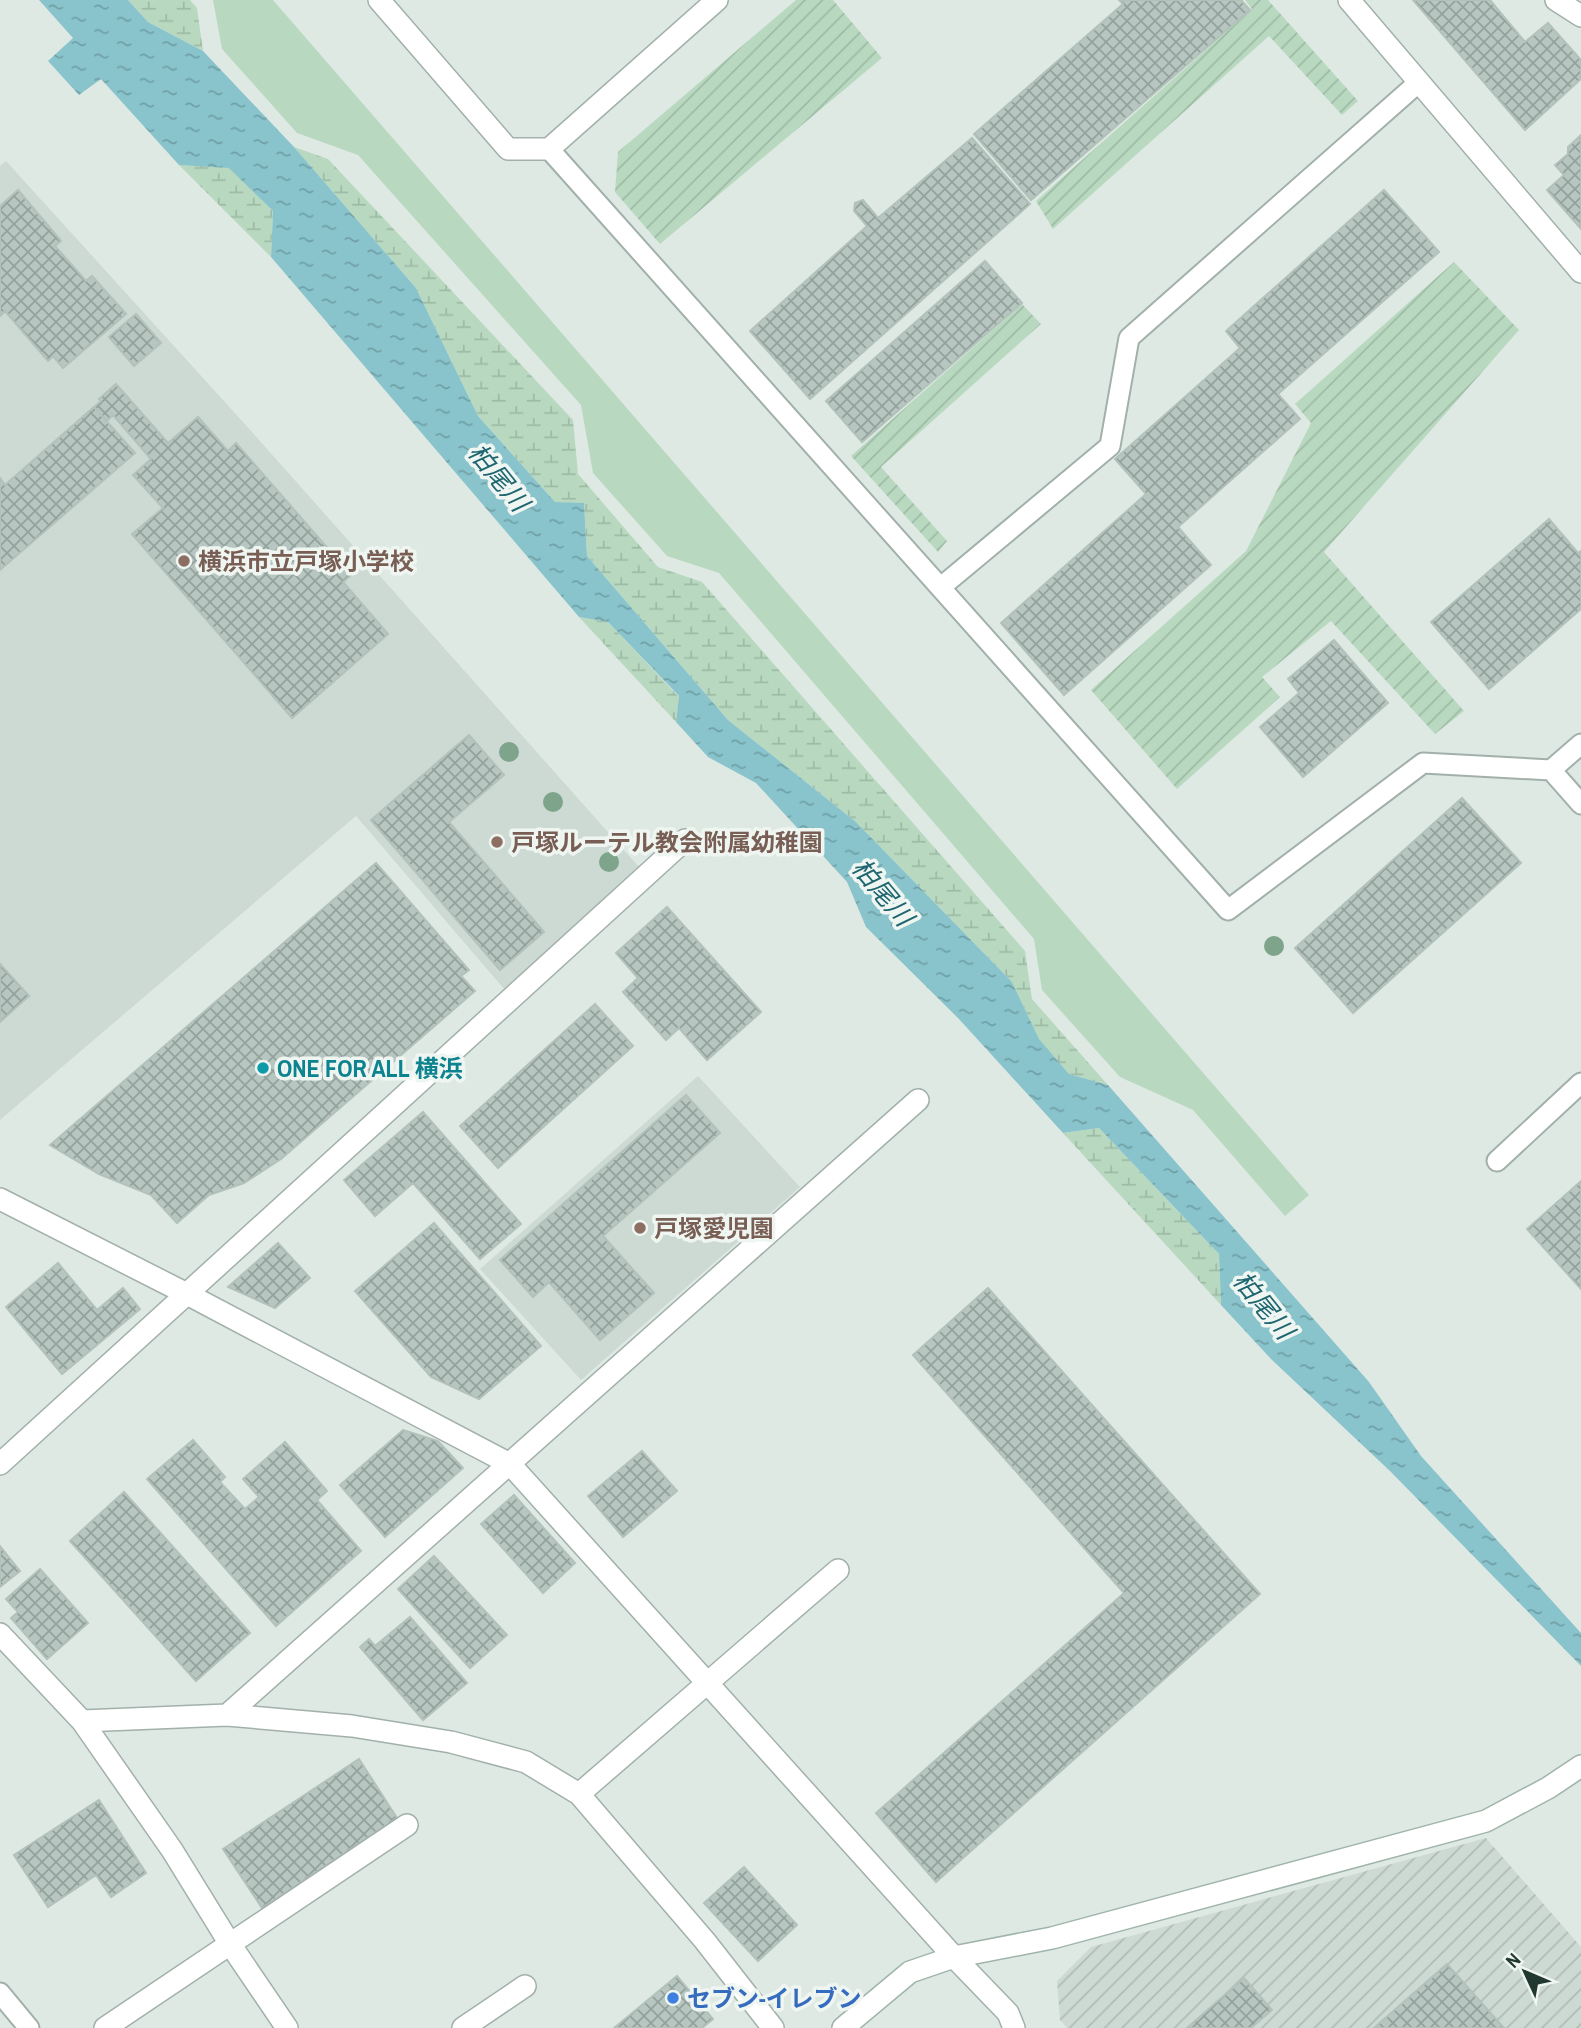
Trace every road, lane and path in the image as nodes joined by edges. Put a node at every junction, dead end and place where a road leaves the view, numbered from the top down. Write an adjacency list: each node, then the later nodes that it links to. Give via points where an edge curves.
1 (379, 0): 7 (street, via 508,149)
2 (718, 0): 7 (street)
3 (1349, 0): 6 (street)
4 (1556, 0): 5 (street)
5 (1581, 16)
6 (1419, 82): 8 (street); 9 (lane, via 1129,338 1110,446)
7 (549, 149): 9 (lane)
8 (1581, 272)
9 (941, 587): 11 (lane, via 1228,910 1423,762)
10 (1581, 744): 11 (lane)
11 (1551, 770): 12 (lane)
12 (1581, 804)
13 (685, 840): 18 (street)
14 (1581, 1083): 16 (lane)
15 (918, 1100): 20 (street)
16 (1497, 1161)
17 (0, 1199): 18 (street)
18 (187, 1294): 19 (street); 20 (street)
19 (0, 1464)
20 (510, 1464): 23 (street); 24 (street)
21 (838, 1570): 23 (street)
22 (0, 1634): 25 (street)
23 (706, 1683): 27 (street); 30 (street)
24 (227, 1715): 25 (street); 27 (street, via 352,1726 452,1742 526,1762)
25 (82, 1721): 29 (street, via 172,1850)
26 (1581, 1766): 30 (street, via 1486,1821 1052,1938)
27 (579, 1794): 37 (street)
28 (407, 1825): 29 (street)
29 (230, 1944): 34 (street); 35 (street)
30 (954, 1957): 38 (street, via 910,1972); 39 (street, via 1008,2012)
31 (525, 1986): 36 (street)
32 (0, 1993): 33 (lane)
33 (29, 2028)
34 (105, 2028)
35 (287, 2028)
36 (463, 2028)
37 (773, 2028)
38 (843, 2028)
39 (1014, 2028)

